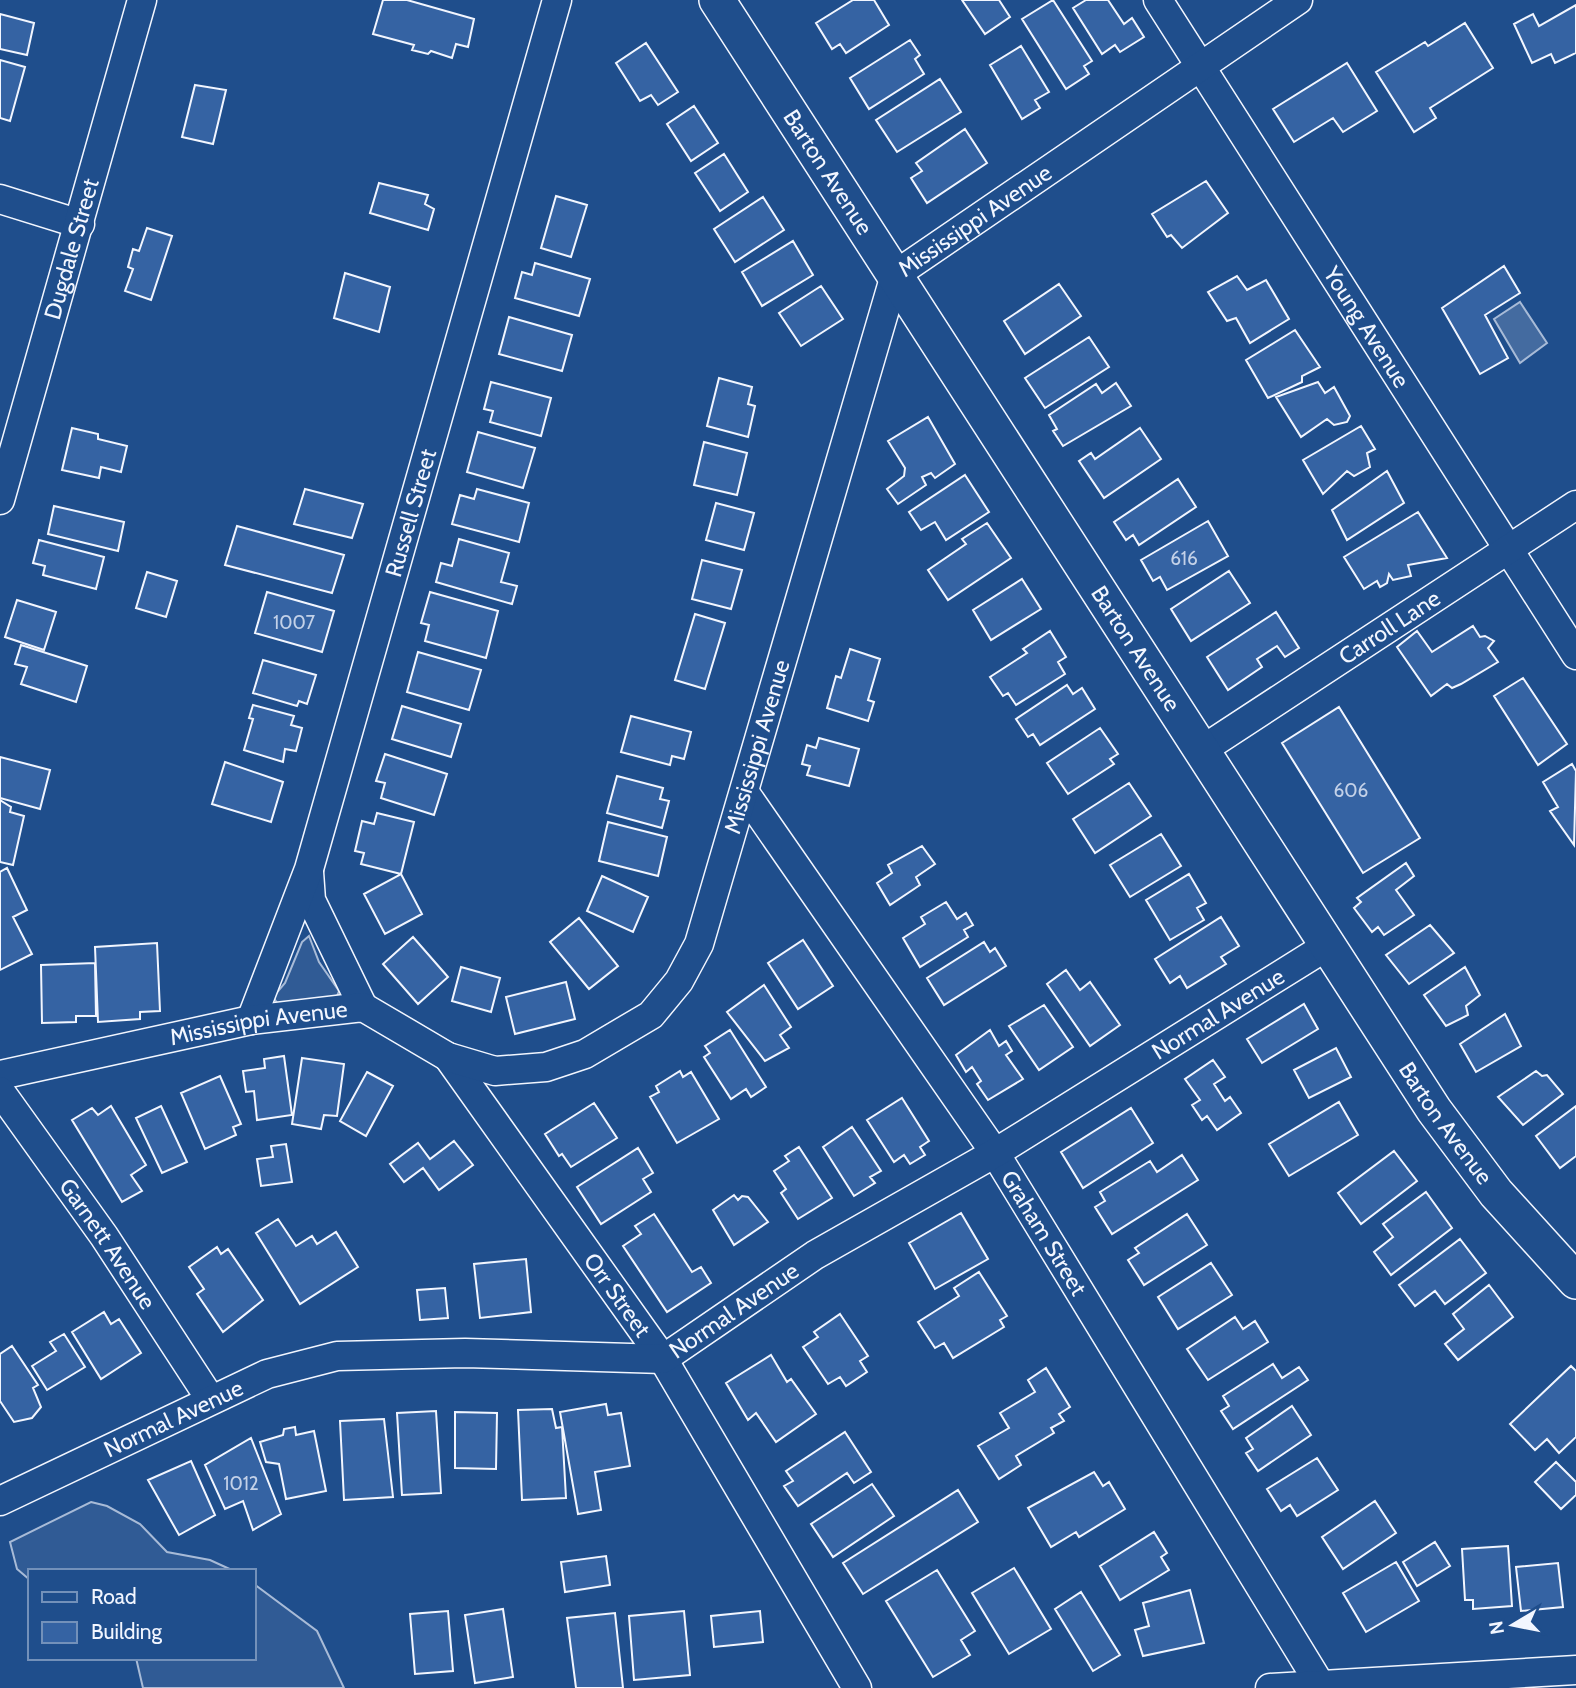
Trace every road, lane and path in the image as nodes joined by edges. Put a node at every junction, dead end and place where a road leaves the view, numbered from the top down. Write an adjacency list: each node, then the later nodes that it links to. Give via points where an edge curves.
1 (142, 0): 8 (street, Dugdale Street)
2 (557, 0): 16 (street, Russell Street)
3 (717, 0): 9 (main road, Barton Avenue)
4 (1158, 0): 6 (street, Young Avenue)
5 (1298, 0): 6 (street, Mississippi Avenue)
6 (1202, 68): 9 (street, Mississippi Avenue); 12 (street, Young Avenue)
7 (0, 199): 8 (street)
8 (80, 223): 10 (street, Dugdale Street)
9 (895, 275): 14 (main road, Barton Avenue); 15 (street, Mississippi Avenue)
10 (0, 500)
11 (1576, 505): 12 (street, Carroll Lane)
12 (1507, 548): 13 (street, Young Avenue); 14 (street, Carroll Lane)
13 (1576, 655)
14 (1202, 750): 17 (main road, Barton Avenue)
15 (745, 793): 20 (street, Mississippi Avenue, via 699,943 679,981 651,1016 585,1054 546,1067 495,1072); 23 (street, Graham Street)
16 (309, 869): 18 (street, via 311,900); 19 (street, Russell Street)
17 (1327, 947): 23 (street, Normal Avenue); 24 (main road, Barton Avenue, via 1434,1110 1496,1193)
18 (363, 1007): 19 (street, Mississippi Avenue); 20 (street, Mississippi Avenue)
19 (251, 1020): 21 (street, Mississippi Avenue)
20 (448, 1057): 25 (street, Orr Street)
21 (0, 1075)
22 (0, 1091): 26 (street, Garnett Avenue, via 104,1236)
23 (995, 1153): 25 (street, Normal Avenue, via 815,1255); 29 (street, Graham Street)
24 (1576, 1281)
25 (663, 1359): 26 (street, Normal Avenue, via 466,1353 337,1356 267,1374); 31 (street, Orr Street)
26 (211, 1400): 27 (street, Normal Avenue)
27 (0, 1501)
28 (1576, 1671): 30 (street)
29 (1321, 1686): 30 (street); 32 (street)
30 (1386, 1686)
31 (857, 1688)
32 (1270, 1688)

